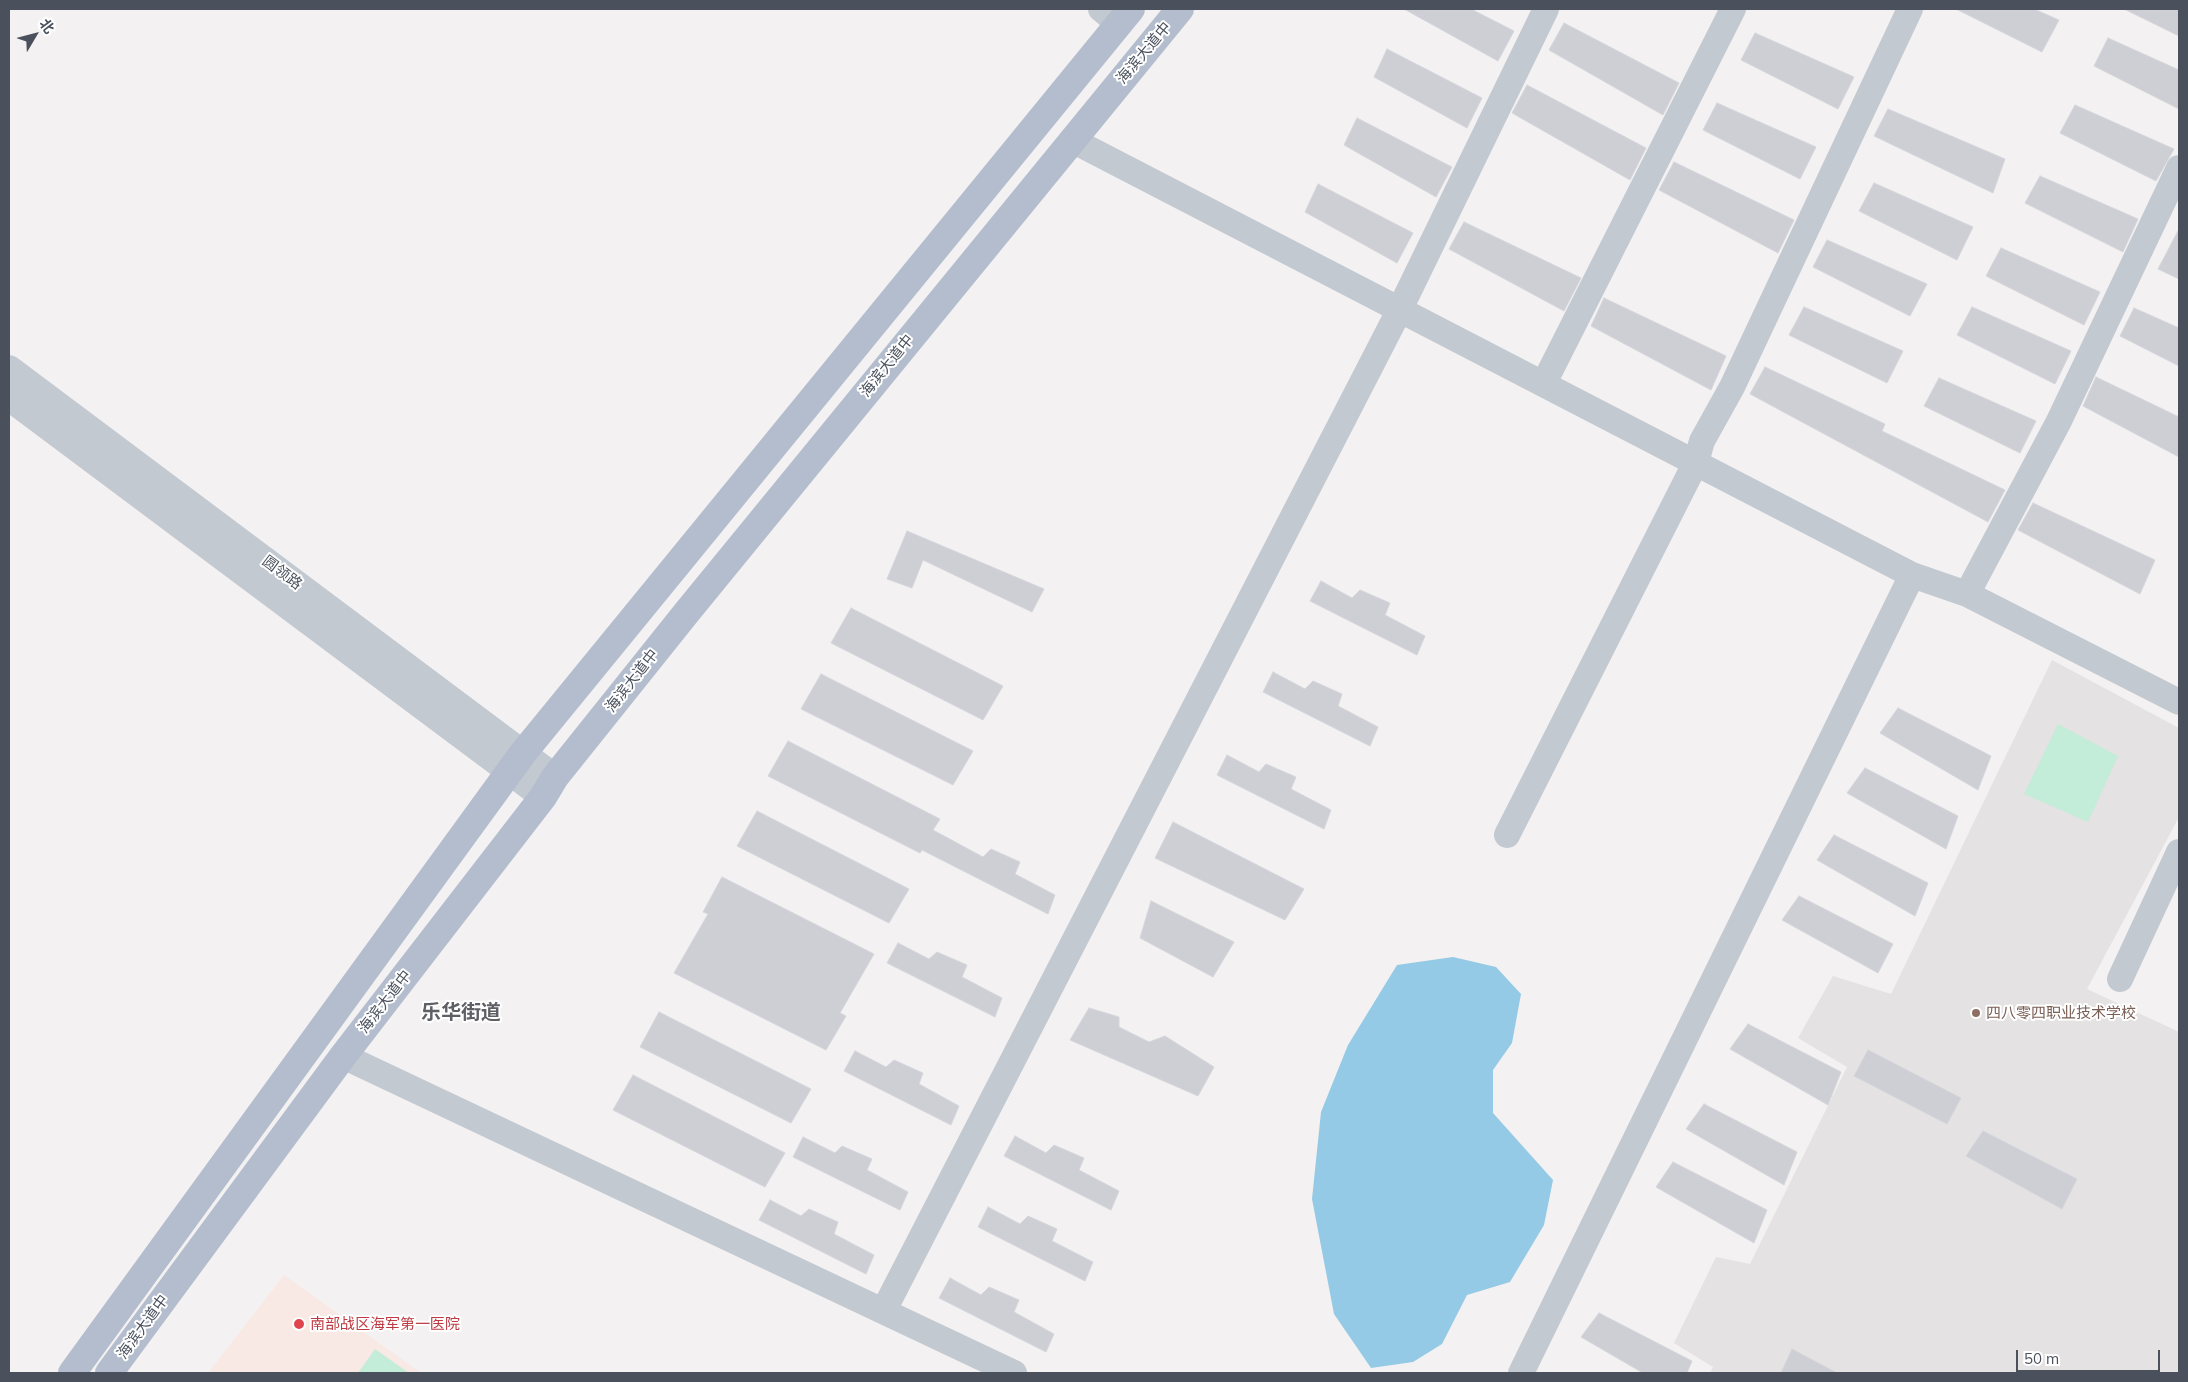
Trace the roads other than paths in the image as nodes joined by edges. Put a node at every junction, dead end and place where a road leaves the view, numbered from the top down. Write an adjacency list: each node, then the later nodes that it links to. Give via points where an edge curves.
1 (1180, 9): 6 (main road, 海滨大道中)
2 (1546, 9): 8 (street)
3 (1733, 9): 10 (street)
4 (1910, 9): 12 (street, via 1732,387 1702,441)
5 (1117, 14): 16 (main road, 海滨大道中)
6 (1072, 140): 8 (street); 17 (main road, 海滨大道中, via 687,612)
7 (2179, 168): 14 (street, via 2058,421)
8 (1400, 308): 10 (street); 22 (street)
9 (9, 368): 16 (street, 圆领路)
10 (1544, 384): 12 (street)
11 (9, 398): 16 (street, 圆领路)
12 (1696, 462): 13 (street); 18 (street)
13 (1912, 575): 14 (street); 26 (street)
14 (1967, 594): 15 (street)
15 (2179, 702)
16 (515, 762): 17 (street, 圆领路); 23 (main road, 海滨大道中)
17 (549, 787): 21 (main road, 海滨大道中)
18 (1507, 835)
19 (2179, 852): 20 (street)
20 (2120, 979)
21 (343, 1056): 22 (street); 24 (main road, 海滨大道中)
22 (884, 1310): 25 (street)
23 (72, 1373)
24 (109, 1373)
25 (1014, 1373)
26 (1521, 1373)

